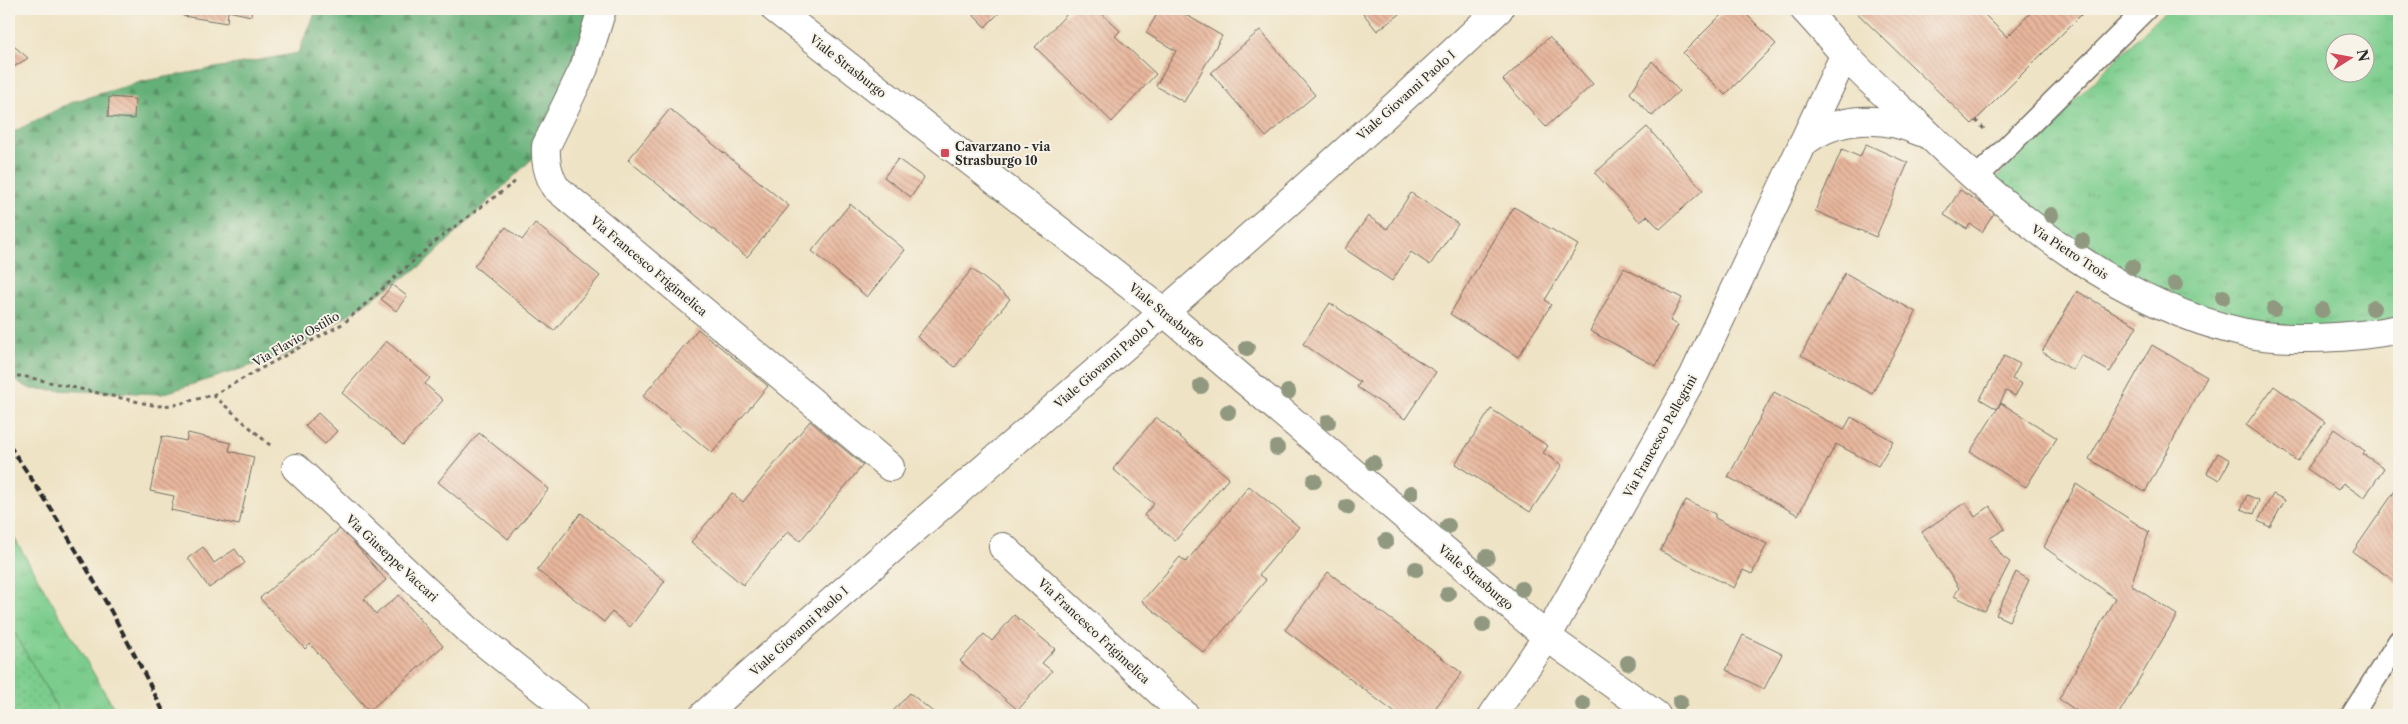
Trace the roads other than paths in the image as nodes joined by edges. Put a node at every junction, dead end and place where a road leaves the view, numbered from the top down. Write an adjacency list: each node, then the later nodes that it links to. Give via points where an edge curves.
1 (602, 9): 12 (street, Via Francesco Frigimelica, via 584,68 546,146 545,160 555,187)
2 (775, 9): 10 (street, Viale Strasburgo)
3 (1500, 9): 10 (street, Viale Giovanni Paolo I)
4 (2146, 9): 9 (lane)
5 (1808, 13): 6 (street, Via Pietro Trois)
6 (1844, 54): 7 (street, Via Pietro Trois); 8 (street, Via Francesco Pellegrini)
7 (1928, 134): 8 (street, via 1895,122 1852,122 1826,128); 9 (street, Via Pietro Trois)
8 (1803, 143): 15 (street, Via Francesco Pellegrini, via 1694,375)
9 (1974, 179): 11 (street, Via Pietro Trois, via 2028,224 2084,264 2144,296 2196,318 2246,333 2291,337 2342,336)
10 (1164, 312): 15 (street, Viale Strasburgo); 18 (street, Viale Giovanni Paolo I)
11 (2399, 329)
12 (890, 467)
13 (296, 468): 17 (street, Via Giuseppe Vaccari, via 467,629)
14 (1004, 547): 19 (street, Via Francesco Frigimelica)
15 (1547, 637): 20 (street, Via Francesco Pellegrini); 21 (street, Viale Strasburgo)
16 (2399, 641): 22 (lane)
17 (575, 715)
18 (704, 715)
19 (1185, 715)
20 (1493, 715)
21 (1656, 715)
22 (2352, 715)

